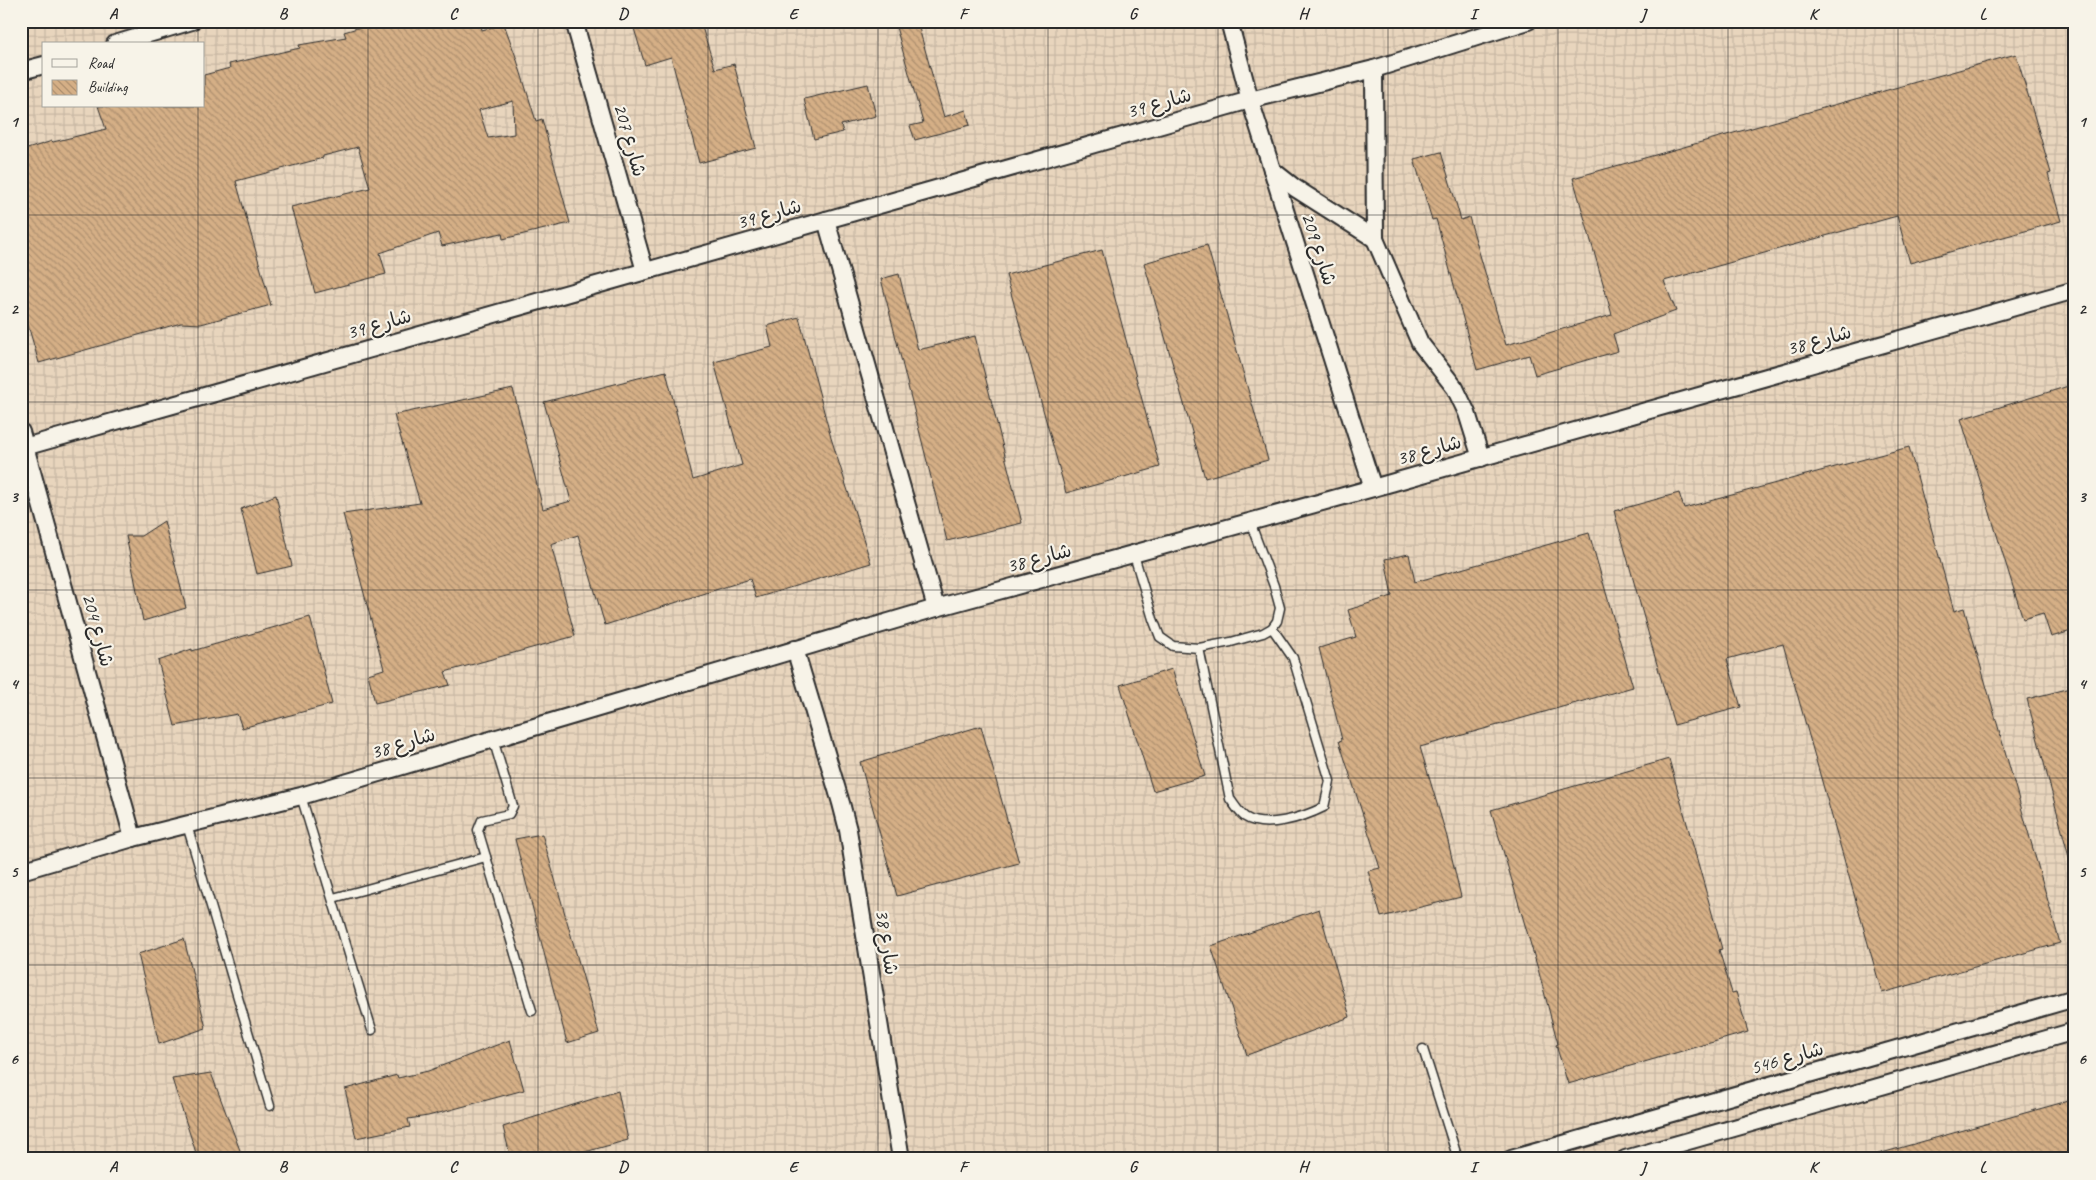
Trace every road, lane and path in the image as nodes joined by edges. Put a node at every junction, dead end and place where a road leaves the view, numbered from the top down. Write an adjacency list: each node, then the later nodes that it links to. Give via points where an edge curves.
1 (192, 21): 5 (street)
2 (574, 21): 13 (street, شارع 207)
3 (1228, 21): 9 (street, شارع 209)
4 (1528, 21): 7 (street, شارع 39)
5 (122, 42)
6 (42, 66): 8 (street)
7 (1374, 69): 9 (street, شارع 39); 12 (street)
8 (21, 71)
9 (1250, 100): 10 (street, شارع 209); 11 (street, شارع 39)
10 (1272, 170): 12 (street); 17 (street, شارع 209)
11 (826, 220): 13 (street, شارع 39); 20 (street)
12 (1375, 239): 16 (street, via 1420,344 1455,388 1467,413)
13 (645, 271): 15 (street, شارع 39)
14 (2075, 290): 16 (street, شارع 38)
15 (23, 442): 27 (street, شارع 204)
16 (1480, 458): 17 (street, شارع 38)
17 (1374, 488): 18 (street, شارع 38)
18 (1250, 522): 19 (street, شارع 38); 21 (lane, via 1280,608)
19 (1134, 555): 20 (street, شارع 38); 22 (lane, via 1160,637 1173,646)
20 (936, 608): 23 (street, شارع 38)
21 (1272, 628): 22 (lane, via 1231,642); 22 (lane, via 1293,658 1330,781 1324,807 1307,815 1261,824 1244,816 1230,799)
22 (1198, 648)
23 (794, 649): 24 (street, شارع 38); 37 (street, شارع 38, via 848,830)
24 (493, 739): 25 (street, شارع 38); 28 (lane, via 513,806 509,814 482,820 478,830)
25 (301, 796): 26 (street, شارع 38); 30 (lane)
26 (187, 826): 27 (street, شارع 38); 36 (lane)
27 (133, 838): 29 (street, شارع 38)
28 (486, 857): 30 (lane); 32 (lane)
29 (21, 871)
30 (333, 898): 33 (lane)
31 (2075, 998): 39 (street, شارع 546)
32 (532, 1011)
33 (372, 1030)
34 (2075, 1031): 40 (street)
35 (1423, 1049): 38 (lane)
36 (270, 1106)
37 (901, 1159)
38 (1458, 1159)
39 (1512, 1159)
40 (1625, 1159)

